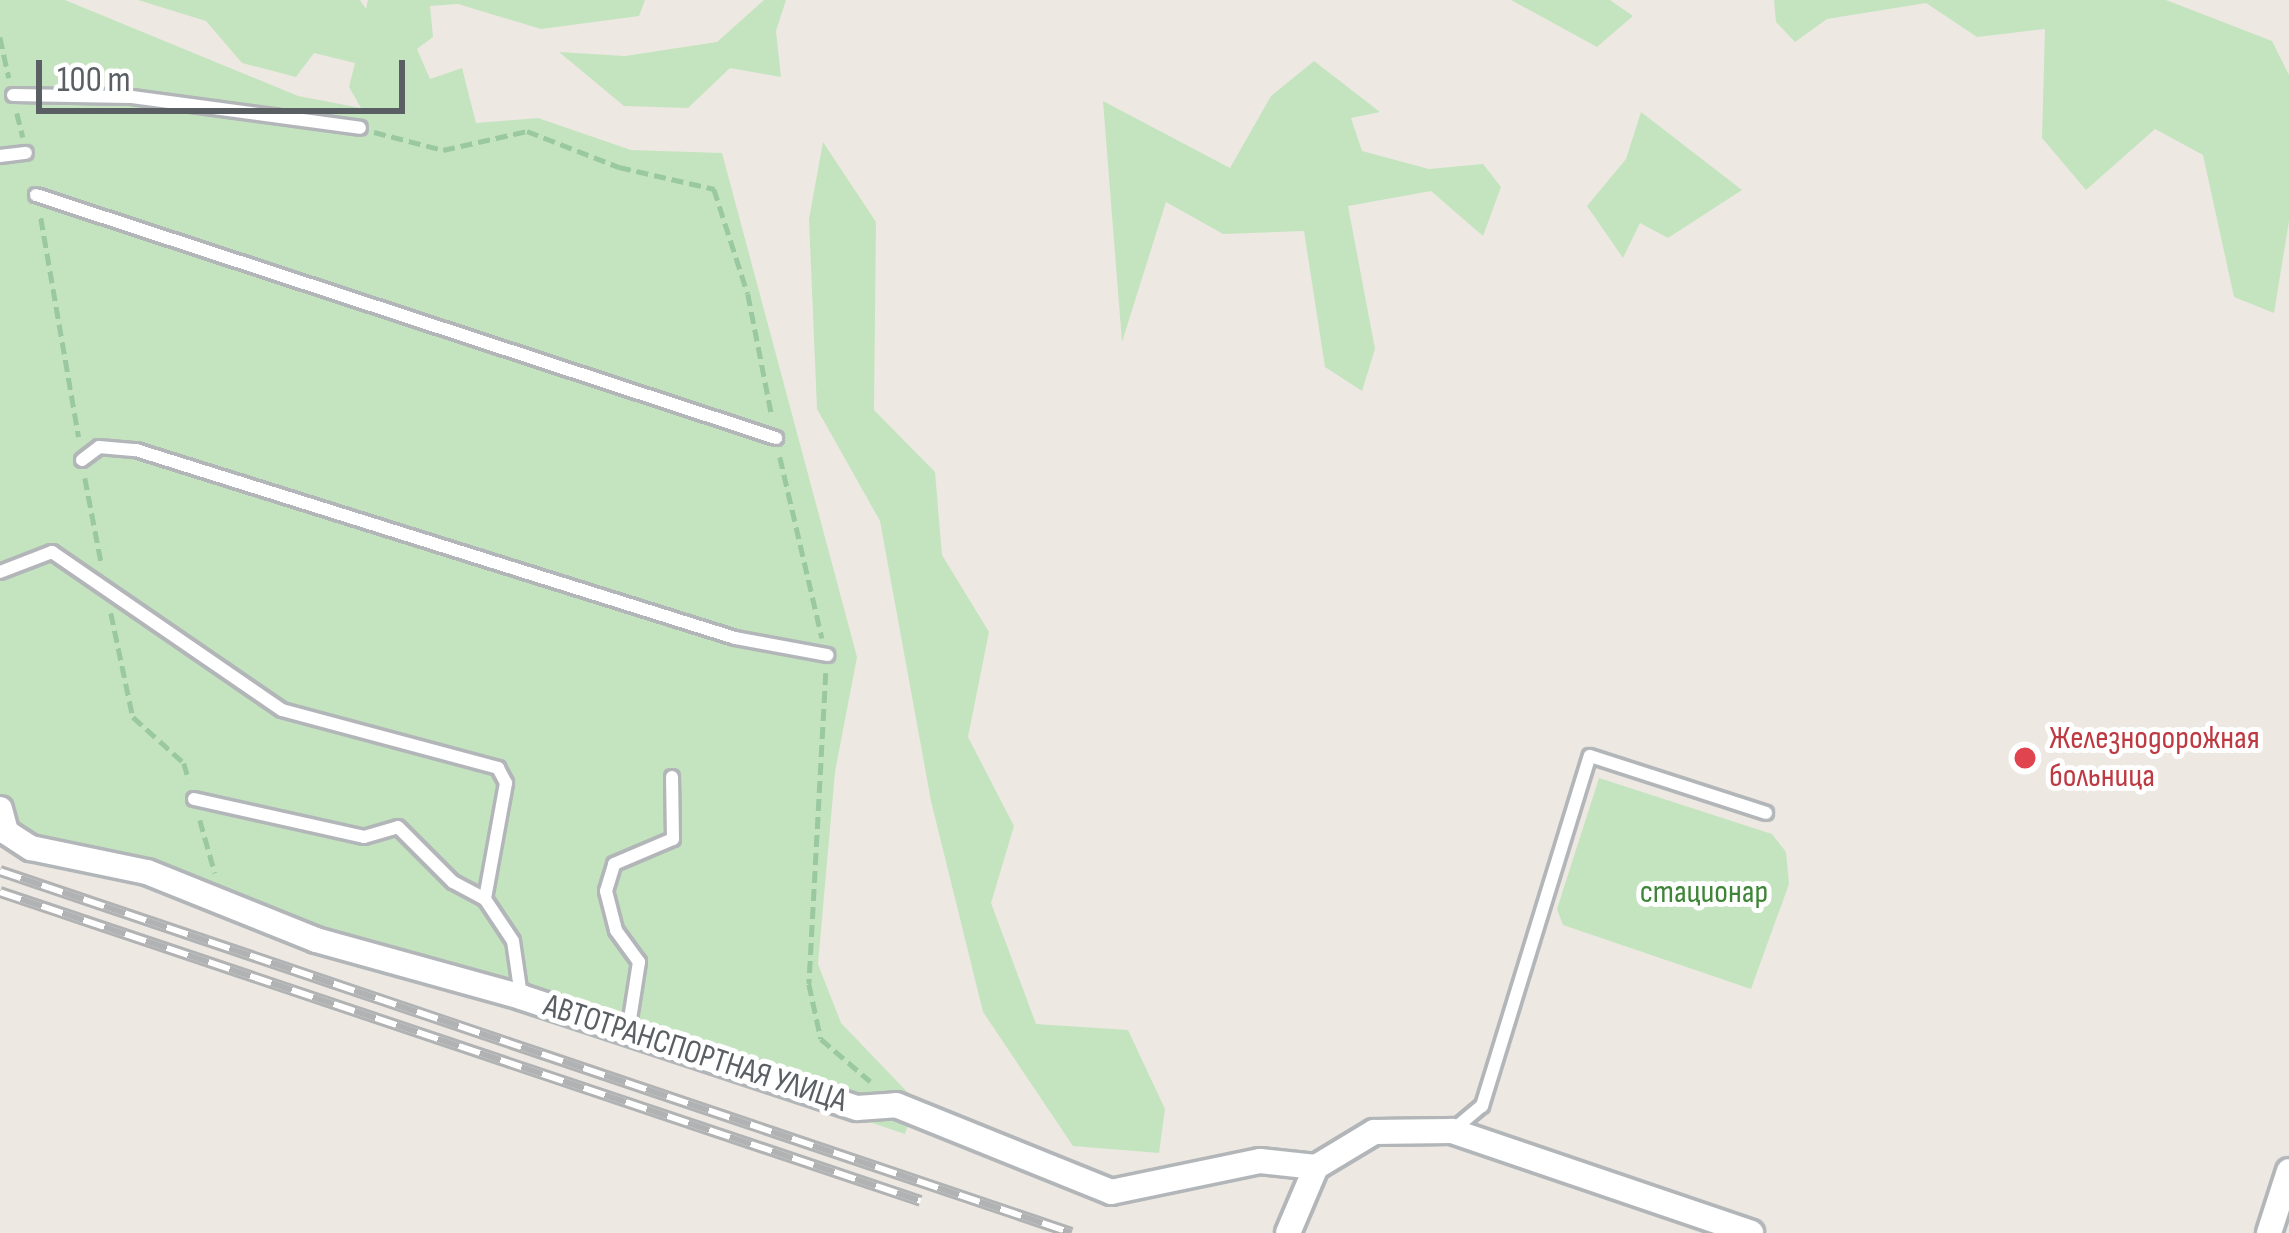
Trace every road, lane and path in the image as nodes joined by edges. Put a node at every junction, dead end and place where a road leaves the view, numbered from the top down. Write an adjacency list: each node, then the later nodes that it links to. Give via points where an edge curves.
1 (0, 37): 2 (path)
2 (13, 95): 3 (lane, via 155,100); 4 (path)
3 (360, 128): 7 (path, via 443,150 527,131 619,167 715,189 748,294)
4 (26, 152): 5 (lane)
5 (0, 156)
6 (36, 195): 7 (lane); 8 (path)
7 (776, 438): 11 (path)
8 (82, 460): 10 (path); 11 (lane, via 100,447 136,451 735,638)
9 (0, 572): 10 (lane, via 52,552)
10 (107, 592): 13 (path, via 133,717 184,763); 16 (lane, via 282,710 498,768 506,783)
11 (827, 656): 20 (path, via 808,984 821,1039)
12 (672, 777): 19 (lane, via 673,839 614,864 606,891 616,930 639,962)
13 (194, 799): 16 (lane, via 364,837 398,827 453,882); 17 (path)
14 (0, 808): 17 (street, АВТОТРАНСПОРТНАЯ УЛИЦА, via 6,832 32,848 147,872)
15 (1766, 813): 21 (lane, via 1590,755 1482,1106)
16 (485, 899): 18 (lane, via 513,941)
17 (224, 904): 18 (street, АВТОТРАНСПОРТНАЯ УЛИЦА, via 316,940)
18 (521, 997): 19 (street, АВТОТРАНСПОРТНАЯ УЛИЦА)
19 (628, 1035): 20 (street, АВТОТРАНСПОРТНАЯ УЛИЦА, via 857,1108)
20 (896, 1105): 22 (street, АВТОТРАНСПОРТНАЯ УЛИЦА, via 1111,1192 1260,1161)
21 (1452, 1131): 22 (street, via 1374,1132); 25 (street)
22 (1316, 1167): 24 (street)
23 (2289, 1171): 26 (street)
24 (1288, 1233)
25 (1751, 1233)
26 (2269, 1233)

